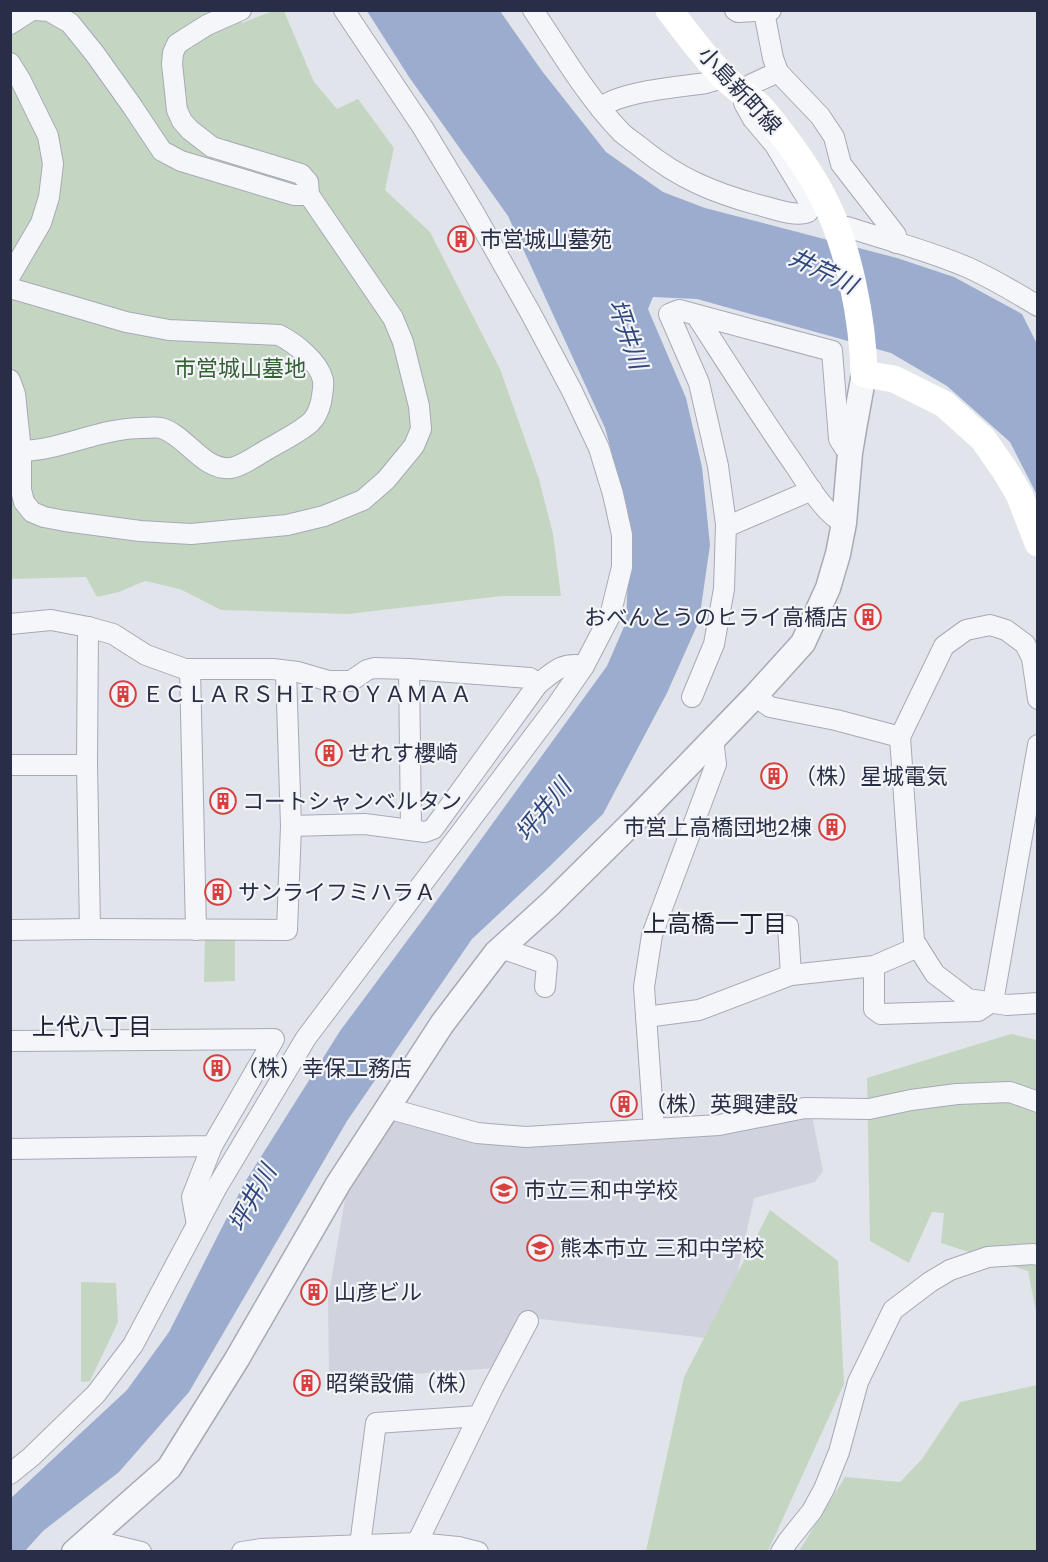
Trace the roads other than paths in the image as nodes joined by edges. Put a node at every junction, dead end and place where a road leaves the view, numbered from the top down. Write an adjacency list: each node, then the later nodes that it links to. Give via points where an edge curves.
1 (33, 10): 8 (street); 14 (street, via 49,11 70,23 162,151 181,161 294,195)
2 (241, 10): 14 (street, via 177,44 172,64 177,110 189,130 212,147 301,174 308,182)
3 (344, 10): 32 (street, via 473,211 599,448 622,535 622,567 610,616)
4 (533, 10): 13 (street)
5 (669, 10): 11 (main road, 小島新町線)
6 (735, 10): 7 (street)
7 (768, 11): 10 (street)
8 (10, 24)
9 (10, 63): 17 (street, via 48,136 53,164 49,197 40,223)
10 (778, 72): 12 (street, via 750,85); 16 (street, via 820,116 834,137 841,164 896,235)
11 (722, 75): 12 (main road, 小島新町線); 13 (street, via 706,83 638,93)
12 (743, 93): 13 (street, via 753,119 775,145 808,200 808,212 787,212 724,195 691,181 624,134); 15 (main road, 小島新町線, via 761,108 806,168)
13 (600, 108)
14 (309, 195): 24 (street, via 393,318 403,342 421,429 414,446 386,480 363,500 324,516 287,525 191,534 140,531 44,518 32,512 21,490)
15 (838, 233): 16 (street, via 847,227); 21 (main road, 小島新町線, via 851,279)
16 (896, 243): 19 (street, via 968,268)
17 (10, 276)
18 (10, 288): 24 (street, via 126,322 169,330 279,335 316,365 323,379 319,411 311,422 233,468 220,468 209,462 160,428 102,433)
19 (1038, 306)
20 (696, 315): 25 (street, via 832,351 839,439); 26 (street); 28 (street, via 679,310 669,314 699,383 718,466)
21 (864, 363): 25 (street); 29 (main road, via 944,404 982,439 1019,494)
22 (10, 380): 23 (street, via 15,394)
23 (14, 422): 24 (street)
24 (21, 451)
25 (850, 453): 27 (street)
26 (812, 490): 27 (street, via 835,519); 28 (street)
27 (844, 523): 37 (street, via 828,588 803,643)
28 (726, 527): 38 (street, via 724,589 714,644)
29 (1038, 543)
30 (10, 624): 31 (street, via 51,621)
31 (88, 627): 33 (street, via 113,634 146,655); 44 (street)
32 (584, 666): 36 (street, via 570,664 557,669); 65 (street, via 306,1038)
33 (190, 669): 35 (street); 50 (street)
34 (409, 669): 35 (street, via 374,668 351,681 329,681); 36 (street, via 530,678); 46 (street)
35 (286, 671): 45 (street)
36 (538, 684): 46 (street, via 433,829)
37 (755, 696): 40 (street, via 770,707); 41 (street)
38 (692, 697)
39 (1038, 699): 40 (street, via 1032,658 1025,644 1006,630 990,625 966,630 944,646)
40 (900, 737): 51 (street, via 914,942)
41 (713, 739): 52 (street); 58 (street, via 716,764 651,935 644,987)
42 (1038, 745): 56 (street)
43 (10, 765): 44 (street)
44 (87, 765): 48 (street)
45 (291, 826): 46 (street, via 365,824); 50 (street, via 287,930)
46 (411, 830)
47 (788, 926): 54 (street)
48 (90, 929): 49 (street); 50 (street)
49 (10, 930)
50 (196, 930)
51 (918, 947): 53 (street); 56 (street, via 935,974 968,999)
52 (501, 948): 55 (street, via 547,964); 61 (street, via 442,1024)
53 (874, 966): 54 (street); 56 (street, via 874,1009 881,1014 978,1011)
54 (791, 975): 58 (street, via 699,1010)
55 (545, 987)
56 (992, 1002): 57 (street)
57 (1038, 1003)
58 (646, 1017): 62 (street)
59 (10, 1041): 63 (street, via 274,1040)
60 (1038, 1102): 62 (street, via 1010,1092 957,1094 869,1109 805,1108 719,1125)
61 (387, 1108): 62 (street, via 477,1133 526,1137); 71 (street, via 169,1468)
62 (654, 1129)
63 (212, 1146): 64 (street); 65 (street, via 192,1197)
64 (10, 1149)
65 (196, 1225): 69 (street, via 133,1345 96,1394)
66 (1038, 1255): 78 (street, via 988,1257 950,1270 893,1310 858,1382 839,1452 824,1489)
67 (528, 1321): 68 (street)
68 (479, 1416): 70 (street); 72 (street, via 376,1423)
69 (10, 1474)
70 (417, 1543): 72 (street); 73 (street)
71 (80, 1545): 75 (street)
72 (360, 1545): 74 (street)
73 (457, 1549): 77 (street)
74 (272, 1550): 76 (street)
75 (141, 1551)
76 (242, 1551)
77 (478, 1551)
78 (781, 1551)

